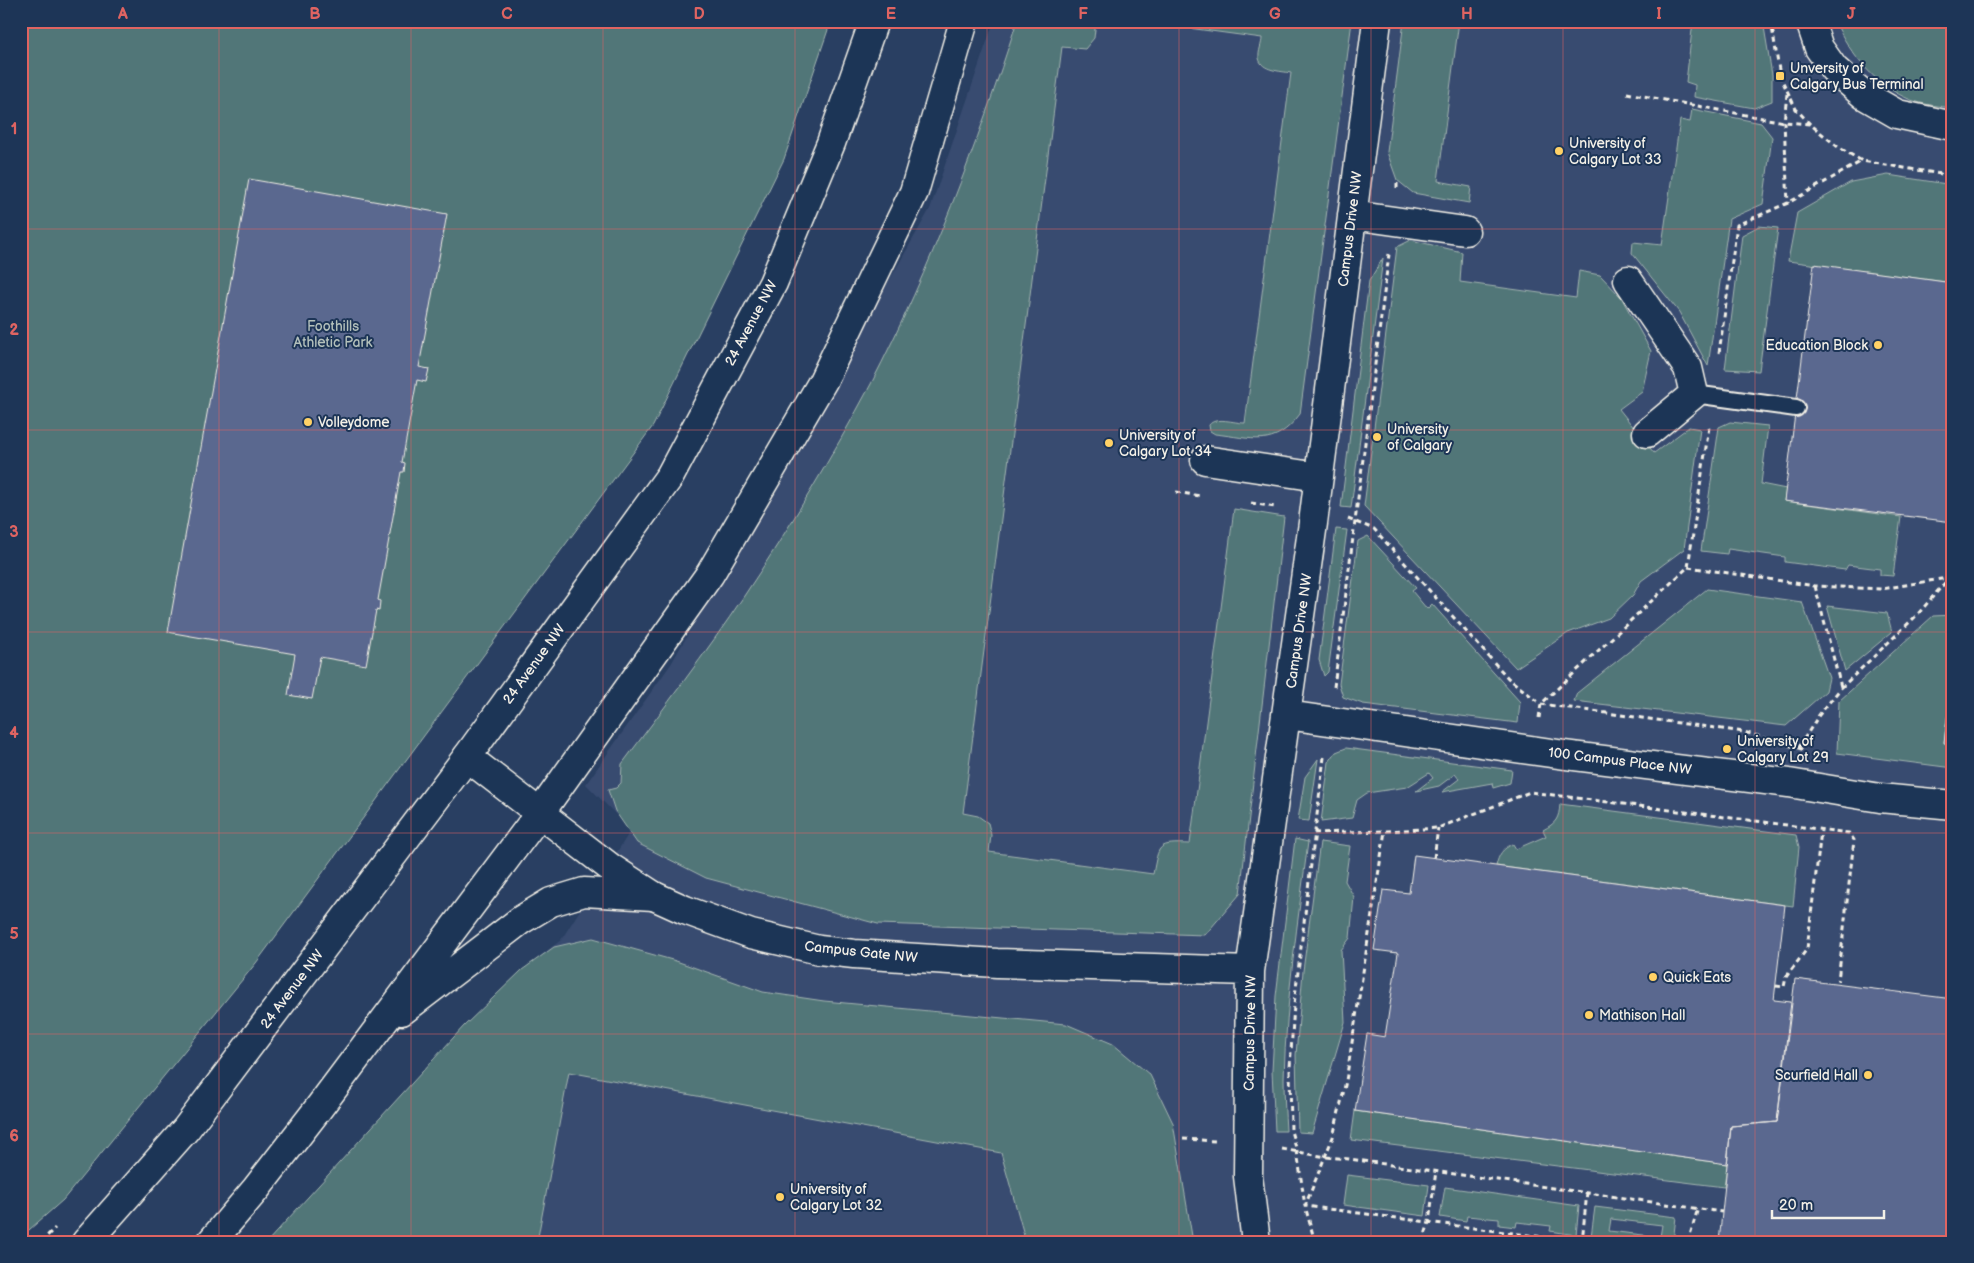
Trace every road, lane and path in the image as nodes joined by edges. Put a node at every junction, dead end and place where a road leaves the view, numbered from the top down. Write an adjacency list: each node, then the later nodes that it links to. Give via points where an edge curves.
1 (874, 21): 41 (street, 24 Avenue NW, via 831,143 773,283 670,476)
2 (964, 21): 43 (street, via 914,192 823,381 710,574)
3 (1377, 21): 15 (street, Campus Drive NW)
4 (1771, 21): 7 (path, via 1780,76)
5 (1810, 21): 10 (street, via 1819,48 1834,69 1864,95 1897,114)
6 (1627, 93): 8 (path)
7 (1787, 94): 8 (path); 9 (path)
8 (1784, 122): 9 (path); 14 (path)
9 (1810, 124): 11 (path, via 1838,147)
10 (1953, 126)
11 (1862, 161): 12 (path); 14 (path)
12 (1953, 176)
13 (1397, 180): 16 (path)
14 (1788, 203): 19 (path, via 1737,226)
15 (1352, 215): 16 (street); 25 (street, Campus Drive NW)
16 (1394, 221): 17 (street); 29 (path)
17 (1465, 231)
18 (1628, 280): 20 (street, via 1688,368)
19 (1718, 361)
20 (1694, 394): 21 (lane); 23 (street)
21 (1796, 408)
22 (1709, 427): 30 (path)
23 (1647, 433)
24 (1205, 460): 25 (street)
25 (1319, 477): 36 (street, Campus Drive NW)
26 (1176, 492): 27 (path)
27 (1200, 496)
28 (1346, 519): 29 (path)
29 (1354, 520): 33 (path); 35 (path, via 1374,529 1508,678)
30 (1688, 567): 32 (path); 35 (path)
31 (1951, 577): 32 (path, via 1882,590); 34 (path)
32 (1815, 586): 34 (path)
33 (1334, 687)
34 (1841, 688): 38 (path)
35 (1541, 704): 37 (path); 39 (path, via 1744,732)
36 (1287, 715): 42 (street, 100 Campus Place NW, via 1880,798); 50 (street, Campus Drive NW)
37 (1538, 721)
38 (1806, 736)
39 (1812, 753)
40 (1324, 756): 46 (path)
41 (467, 757): 43 (street, Campus Gate NW); 66 (street, 24 Avenue NW, via 186,1129)
42 (1953, 805)
43 (540, 813): 49 (street, Campus Gate NW); 53 (street)
44 (1438, 828): 45 (path, via 1530,792); 47 (path); 48 (path)
45 (1821, 830): 51 (path, via 1849,833 1854,840); 52 (path, via 1807,949 1786,977 1784,987)
46 (1314, 832): 47 (path); 56 (path, via 1290,1068 1291,1131)
47 (1385, 832): 57 (path, via 1346,1081)
48 (1434, 858)
49 (654, 896): 50 (street, Campus Gate NW, via 751,934 819,950 997,963); 53 (street, via 584,892 551,902 521,920)
50 (1250, 971): 55 (street, Campus Drive NW)
51 (1838, 981)
52 (1776, 986)
53 (378, 1028): 67 (street)
54 (1183, 1139): 55 (path)
55 (1248, 1144): 56 (path); 68 (street, Campus Drive NW, via 1248,1176)
56 (1297, 1151): 57 (path); 60 (path)
57 (1326, 1157): 58 (path); 60 (path)
58 (1436, 1171): 59 (path); 63 (path)
59 (1587, 1192): 61 (path); 71 (path)
60 (1305, 1206): 63 (path); 69 (path)
61 (1698, 1208): 62 (path); 72 (path)
62 (1722, 1212)
63 (1429, 1222): 70 (path); 71 (path)
64 (58, 1225): 65 (path)
65 (41, 1242)
66 (86, 1242)
67 (212, 1242)
68 (1256, 1242)
69 (1315, 1242)
70 (1423, 1242)
71 (1581, 1242)
72 (1688, 1242)

